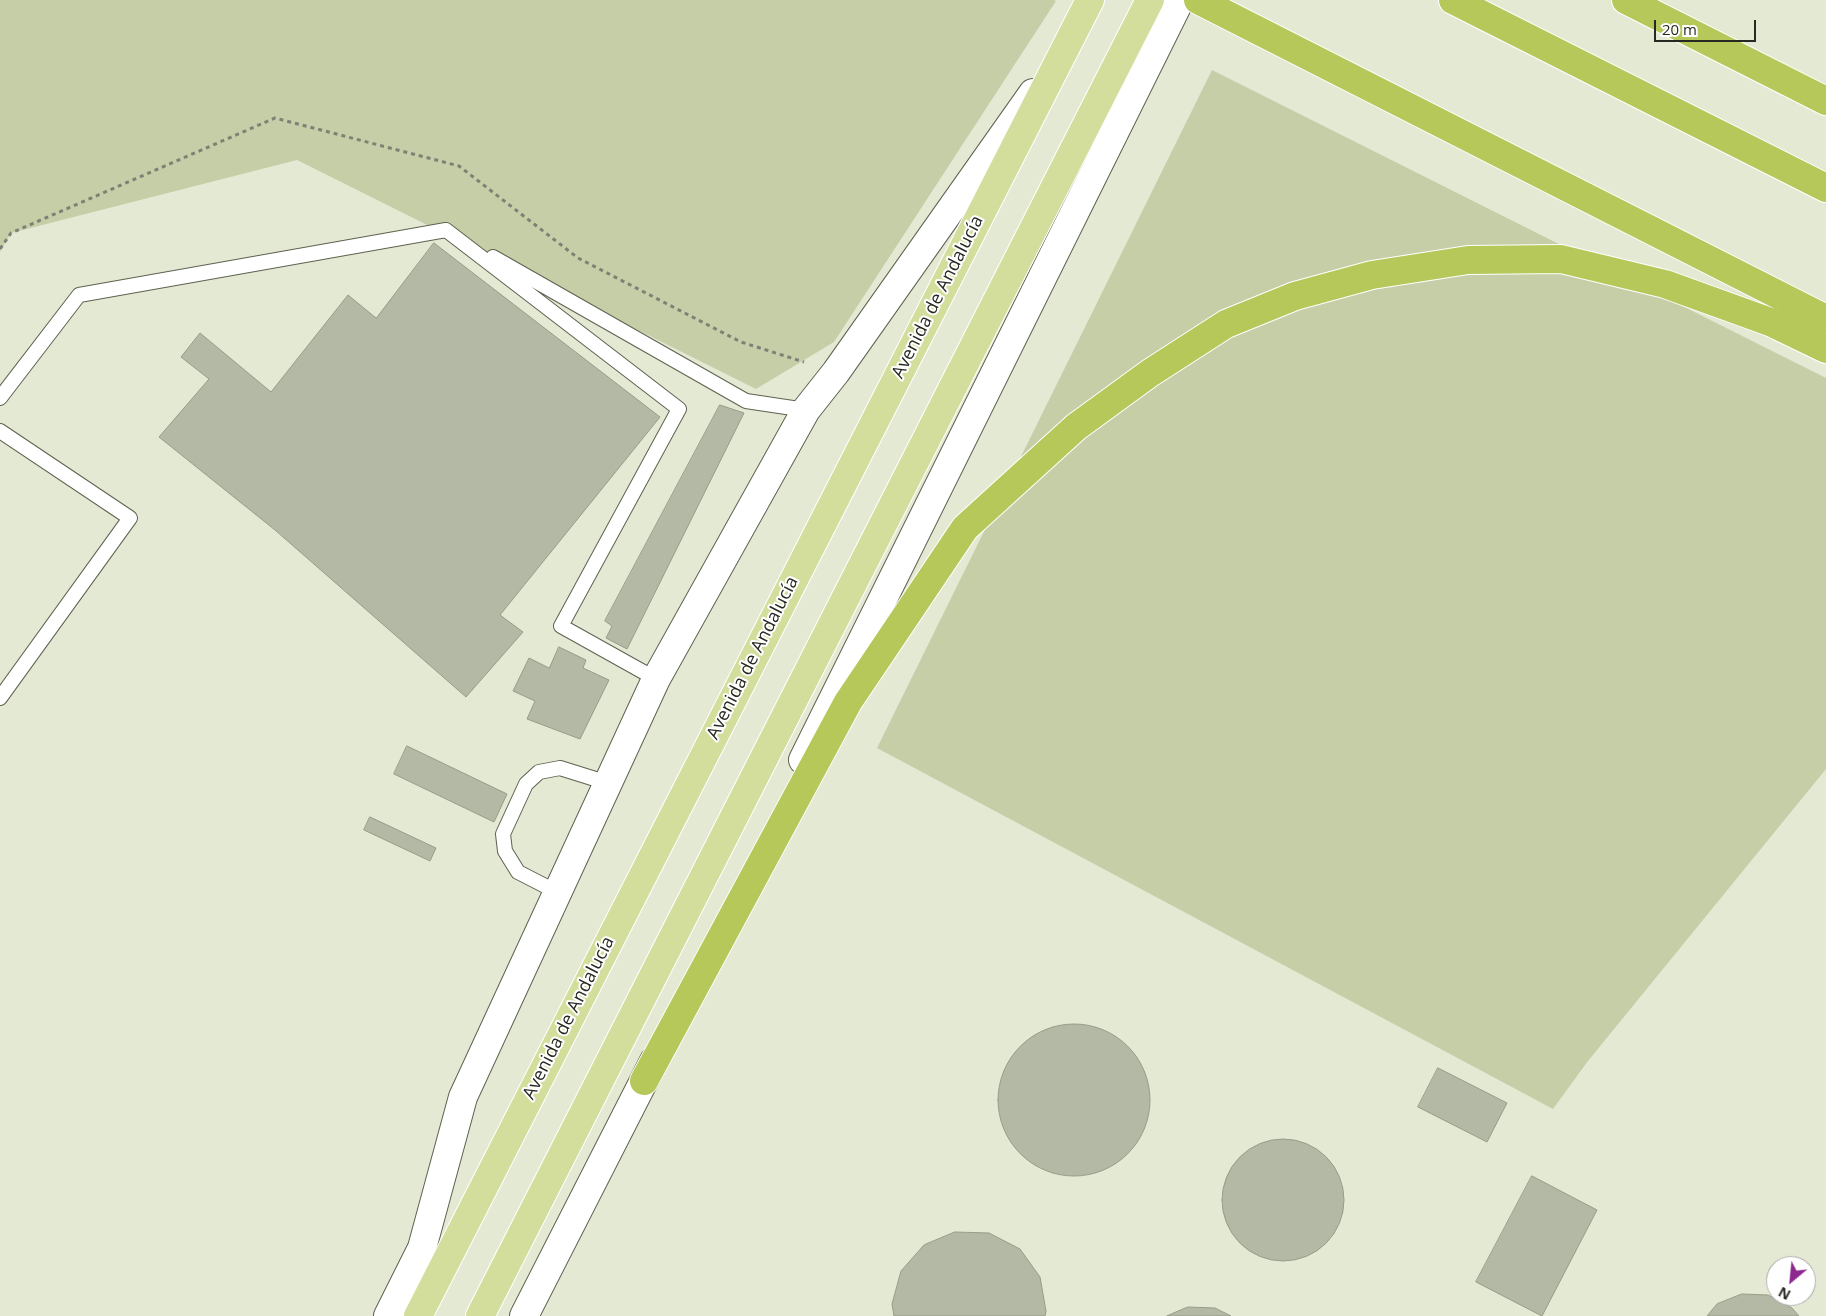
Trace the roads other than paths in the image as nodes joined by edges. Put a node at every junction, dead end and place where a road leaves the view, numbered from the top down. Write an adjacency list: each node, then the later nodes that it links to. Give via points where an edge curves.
1 (1090, 0): 7 (main road, Avenida de Andalucía)
2 (1150, 0): 25 (main road)
3 (1180, 0): 20 (street)
4 (1198, 0): 11 (highway)
5 (1453, 0): 9 (highway)
6 (1626, 0): 8 (highway)
7 (1068, 43): 14 (street); 24 (main road, Avenida de Andalucía)
8 (1826, 100)
9 (1826, 188)
10 (446, 230): 13 (lane, via 79,295); 14 (lane, via 746,402); 16 (lane, via 679,409 561,626)
11 (1826, 319)
12 (1826, 349): 20 (highway, via 1770,322 1665,284 1561,259 1468,260 1372,275 1295,296 1226,324 1150,373 1076,427 966,528 848,702)
13 (0, 398)
14 (806, 410): 16 (street)
15 (0, 431): 17 (lane, via 130,518)
16 (656, 679): 18 (street)
17 (0, 698)
18 (608, 783): 19 (street); 19 (lane, via 560,768 539,772 526,784 514,809 503,834 505,851 518,872)
19 (557, 892): 21 (street, via 462,1097)
20 (644, 1081): 26 (street)
21 (422, 1248): 22 (street); 23 (street)
22 (388, 1316)
23 (402, 1316)
24 (418, 1316)
25 (480, 1316)
26 (524, 1316)

